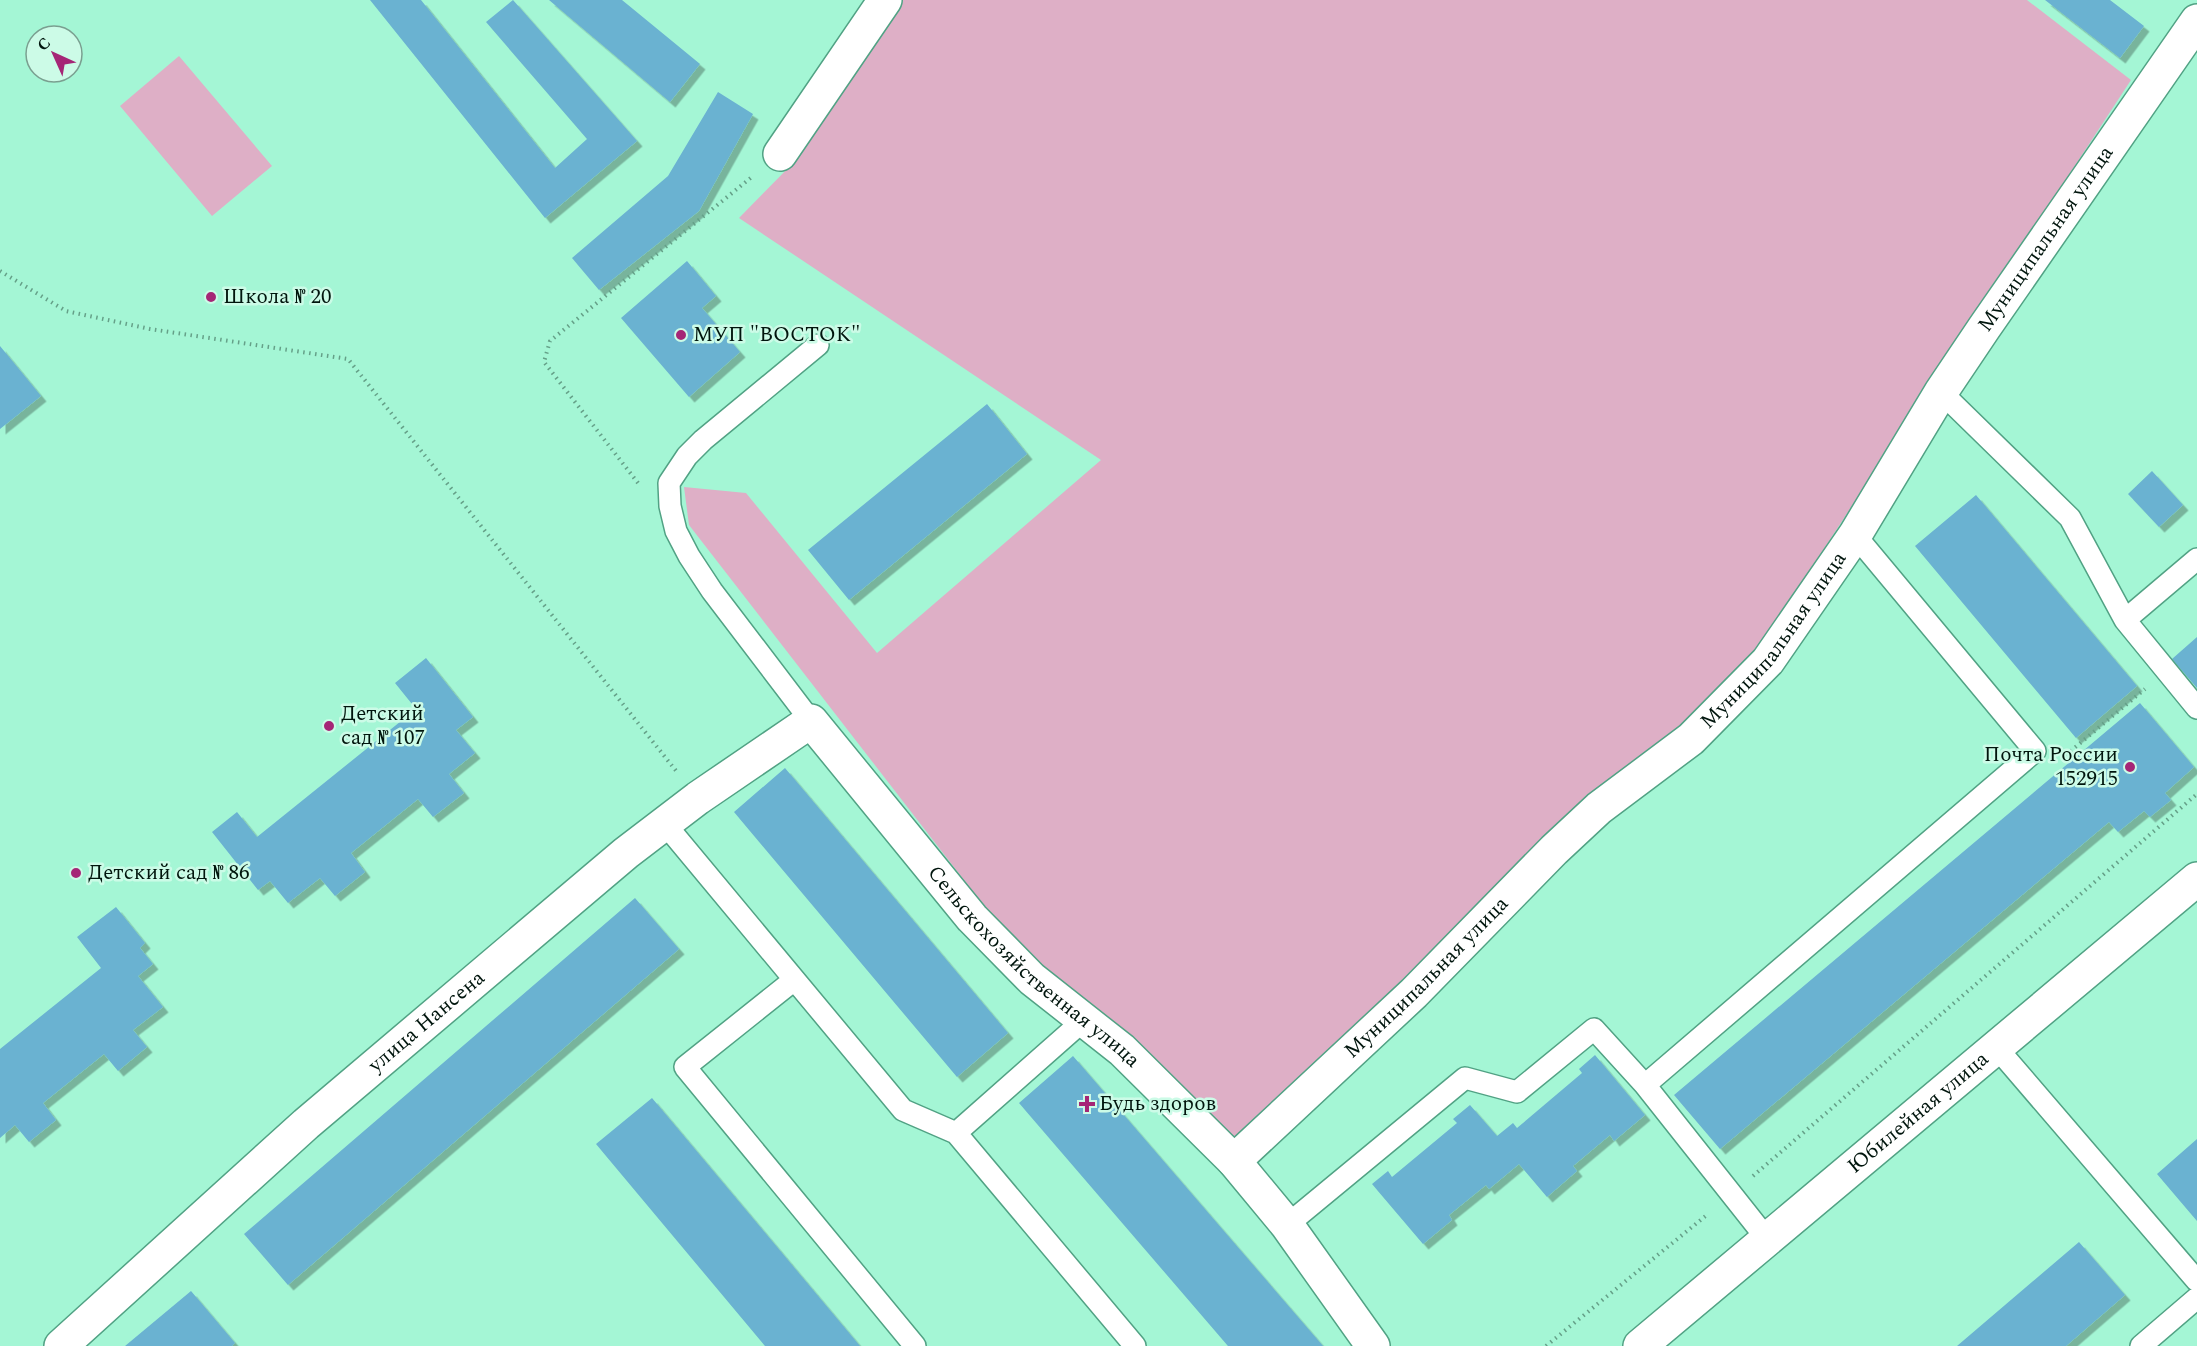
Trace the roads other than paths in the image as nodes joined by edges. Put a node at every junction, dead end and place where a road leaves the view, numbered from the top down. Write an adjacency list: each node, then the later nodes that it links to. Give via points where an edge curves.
1 (885, 0): 3 (street)
2 (2197, 21): 5 (street, Муниципальная улица)
3 (780, 154)
4 (818, 345): 10 (lane, via 703,440 669,483 676,531 689,556)
5 (1941, 392): 6 (street, Муниципальная улица); 8 (lane, via 2070,518)
6 (1855, 535): 16 (lane, via 2035,751); 18 (street, Муниципальная улица, via 1768,662 1691,739 1599,808 1554,850 1414,993)
7 (2197, 560): 8 (lane)
8 (2125, 620): 9 (lane)
9 (2197, 708)
10 (811, 722): 11 (street, улица Нансена); 14 (street, Сельскохозяйственная улица, via 972,918 1032,978)
11 (665, 824): 13 (lane); 24 (street, улица Нансена, via 364,1073)
12 (2197, 879): 15 (street, Юбилейная улица)
13 (794, 980): 17 (lane, via 903,1110); 25 (lane, via 685,1067)
14 (1084, 1020): 17 (lane); 18 (street, Сельскохозяйственная улица, via 1122,1050)
15 (1996, 1047): 20 (street, Юбилейная улица); 21 (lane)
16 (1645, 1085): 19 (lane, via 1594,1029 1517,1092 1465,1078); 20 (lane)
17 (956, 1133): 26 (lane)
18 (1234, 1161): 19 (street, Сельскохозяйственная улица)
19 (1287, 1225): 27 (street, Сельскохозяйственная улица)
20 (1767, 1239): 23 (street, Юбилейная улица)
21 (2197, 1281)
22 (2197, 1298): 28 (lane)
23 (1646, 1344)
24 (61, 1346)
25 (915, 1346)
26 (1135, 1346)
27 (1373, 1346)
28 (2141, 1346)

